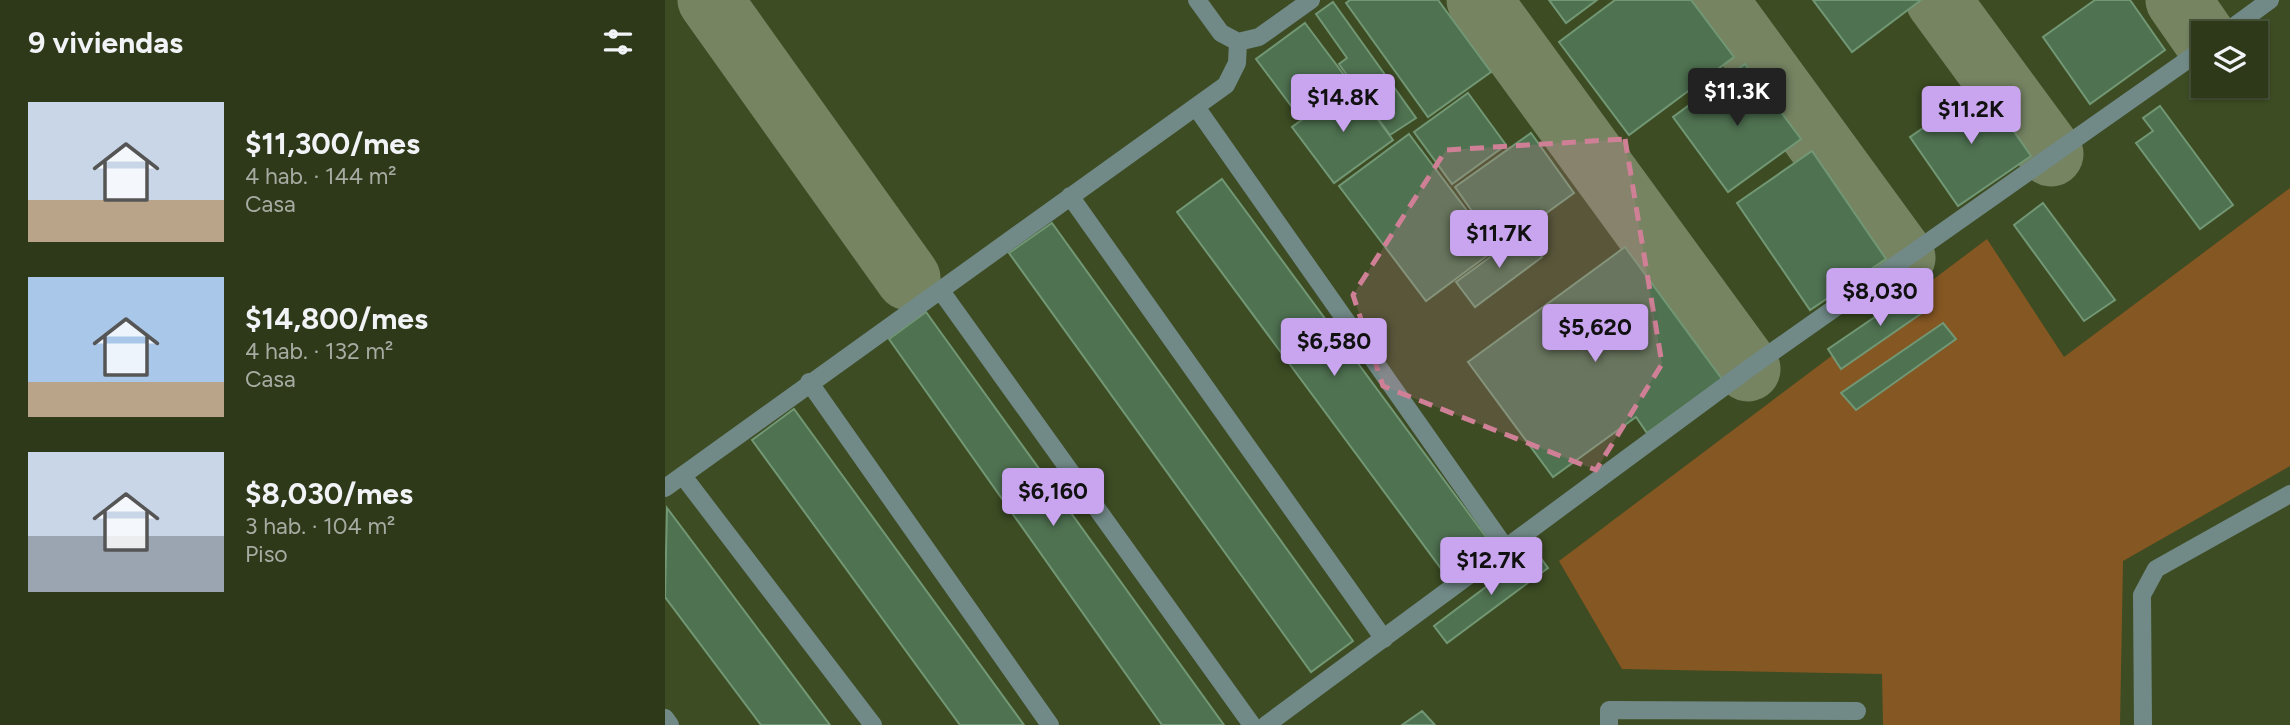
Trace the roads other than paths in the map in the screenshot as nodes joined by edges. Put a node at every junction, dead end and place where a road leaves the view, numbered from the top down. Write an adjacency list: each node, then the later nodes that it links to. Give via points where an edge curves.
1 (1197, 0): 5 (lane, via 1221,33)
2 (1311, 0): 5 (lane, via 1259,37)
3 (2270, 0): 4 (lane)
4 (2241, 21)
5 (1238, 42): 7 (lane, via 1237,63 1226,85)
6 (2191, 57): 14 (lane, via 1748,369)
7 (1196, 107): 8 (lane); 14 (lane)
8 (1070, 196): 9 (lane); 15 (lane)
9 (941, 292): 10 (lane); 22 (lane)
10 (809, 382): 11 (lane); 21 (lane)
11 (683, 476): 12 (lane); 20 (lane)
12 (665, 488)
13 (2290, 494): 25 (lane, via 2156,569 2142,595)
14 (1507, 550): 15 (lane)
15 (1384, 639): 23 (lane)
16 (1857, 711): 18 (lane)
17 (665, 718): 19 (lane)
18 (1645, 718): 24 (lane, via 1609,710)
19 (670, 725)
20 (873, 725)
21 (1049, 725)
22 (1252, 725)
23 (1266, 725)
24 (1609, 725)
25 (2143, 725)

